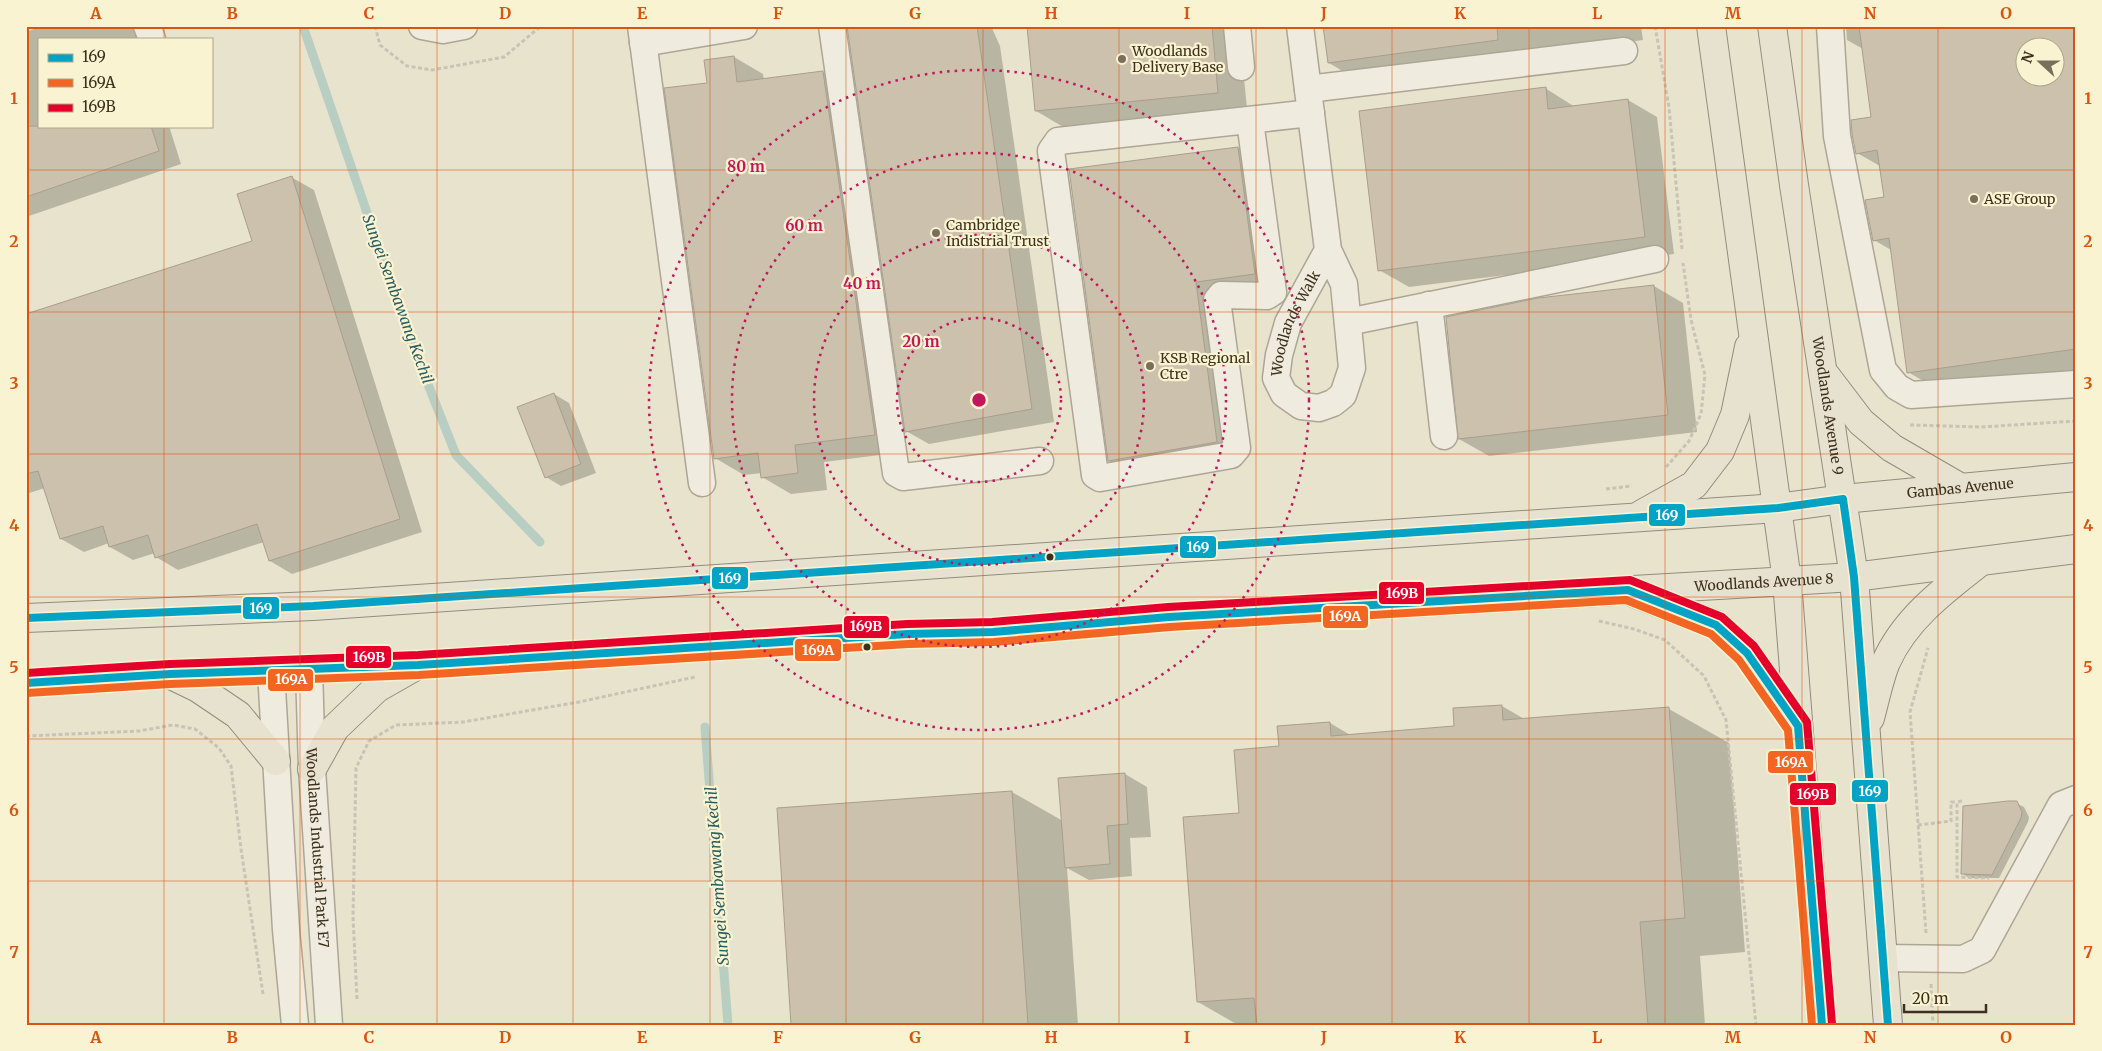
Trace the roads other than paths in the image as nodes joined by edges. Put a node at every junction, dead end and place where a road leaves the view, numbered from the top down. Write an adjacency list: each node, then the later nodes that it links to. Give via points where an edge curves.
1 (147, 26): 12 (street)
2 (422, 26): 3 (street, via 443,30)
3 (464, 26)
4 (744, 26): 11 (street)
5 (832, 26): 25 (street, via 896,473 903,476)
6 (1237, 26): 14 (street)
7 (1300, 26): 15 (street, Woodlands Walk)
8 (1711, 26): 21 (main road)
9 (1772, 26): 22 (main road, Woodlands Avenue 9)
10 (1830, 26): 23 (street, via 1837,136 1883,370 1897,387 1911,395)
11 (642, 35): 27 (street)
12 (152, 38)
13 (1624, 51): 15 (street)
14 (1242, 67)
15 (1310, 101): 16 (street); 17 (street, Woodlands Walk)
16 (1250, 121): 16 (street, via 1058,141 1051,151 1095,475 1100,478 1231,455 1237,448 1217,300 1221,295 1267,296 1272,292)
17 (1328, 250): 20 (street, Woodlands Walk, via 1344,284); 20 (street, Woodlands Walk, via 1288,323 1276,378 1284,394 1301,406 1319,408 1343,395 1352,368)
18 (1655, 259): 19 (street)
19 (1429, 305): 20 (street); 24 (street)
20 (1348, 322)
21 (1753, 327): 30 (main road); 31 (main road, via 1735,415 1720,451 1694,485)
22 (1824, 372): 28 (main road, via 1860,422 1892,448); 29 (main road, Woodlands Avenue 9)
23 (2076, 384)
24 (1444, 436)
25 (1040, 461)
26 (2076, 477): 28 (main road, Gambas Avenue)
27 (702, 483)
28 (1961, 488): 29 (main road, Gambas Avenue)
29 (1843, 499): 30 (main road); 34 (main road, Woodlands Avenue 9)
30 (1778, 508): 31 (main road); 35 (main road)
31 (1637, 517): 37 (main road, via 309,606)
32 (2076, 549): 33 (main road)
33 (1981, 561): 34 (main road); 44 (main road, via 1931,600 1903,634 1886,662)
34 (1854, 577): 35 (main road, Woodlands Avenue 8); 44 (main road, Woodlands Avenue 9)
35 (1787, 581): 36 (main road, Woodlands Avenue 8); 43 (main road)
36 (1628, 590): 38 (main road, Woodlands Avenue 8, via 1168,617 993,632 889,635); 43 (main road, via 1716,625 1747,653)
37 (26, 618)
38 (418, 665): 39 (main road, Woodlands Avenue 8); 46 (main road, via 377,688 336,728)
39 (309, 669): 40 (main road, Woodlands Avenue 8); 46 (street, Woodlands Industrial Park E7)
40 (271, 671): 41 (main road, Woodlands Avenue 8); 45 (street)
41 (170, 674): 42 (main road, Woodlands Avenue 8); 45 (main road, via 238,715)
42 (26, 683)
43 (1798, 726): 51 (main road)
44 (1865, 735): 48 (main road, Woodlands Avenue 9)
45 (276, 761): 49 (street)
46 (312, 769): 50 (street, Woodlands Industrial Park E7)
47 (2076, 799): 48 (street, via 2061,805 1982,950 1963,959)
48 (1883, 958): 52 (main road, Woodlands Avenue 9)
49 (295, 1025)
50 (329, 1025)
51 (1822, 1025)
52 (1888, 1025)

